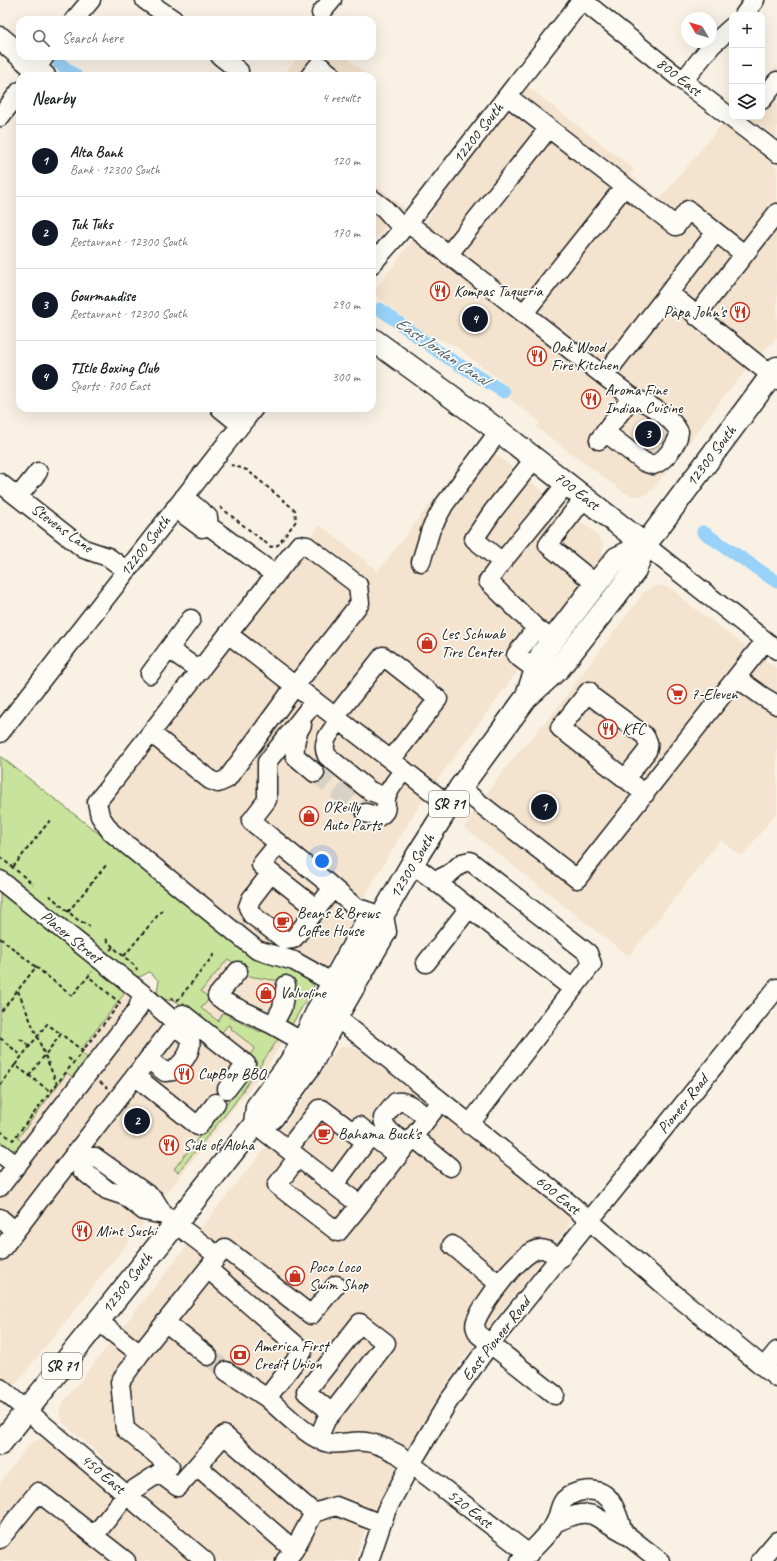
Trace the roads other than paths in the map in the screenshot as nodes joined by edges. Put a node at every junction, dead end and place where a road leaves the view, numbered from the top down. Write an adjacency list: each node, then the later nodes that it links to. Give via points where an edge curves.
1 (91, 0): 6 (street)
2 (145, 0): 7 (street)
3 (582, 0): 15 (street, 800 East); 18 (street, 12200 South)
4 (755, 0): 5 (street)
5 (746, 12)
6 (77, 16)
7 (168, 16)
8 (729, 30): 15 (street, via 712,45)
9 (0, 38): 10 (main road)
10 (16, 51)
11 (225, 60): 12 (street)
12 (239, 71)
13 (313, 72): 14 (street, via 319,65)
14 (329, 72)
15 (682, 81): 21 (street, 800 East)
16 (777, 81): 19 (street)
17 (16, 96): 20 (street)
18 (507, 96): 22 (street); 27 (street, 12200 South)
19 (765, 96)
20 (0, 117)
21 (745, 121): 23 (street, 800 East)
22 (549, 128): 24 (street); 30 (street)
23 (777, 153)
24 (624, 186): 28 (street, via 676,226 688,210); 33 (street)
25 (376, 201): 27 (street)
26 (777, 213): 29 (street)
27 (405, 226): 30 (street); 31 (street, 12200 South)
28 (716, 232): 29 (street); 32 (street)
29 (744, 254): 34 (street)
30 (448, 255): 33 (street)
31 (376, 259)
32 (669, 293): 34 (street); 37 (street)
33 (524, 314): 37 (street)
34 (696, 316): 36 (street)
35 (376, 342): 42 (main road, 700 East)
36 (775, 375): 50 (main road, 12300 South)
37 (604, 376): 38 (street)
38 (632, 397): 38 (street, via 602,436 653,465 660,462 676,442 679,432 674,424 647,404)
39 (225, 412): 41 (street)
40 (251, 412): 41 (street, 12200 South)
41 (241, 425): 49 (street, 12200 South)
42 (499, 431): 43 (main road, 700 East); 51 (street, via 444,504 431,529)
43 (535, 458): 46 (main road, 700 East); 52 (street, via 474,539)
44 (38, 472): 47 (street, Stevens Lane)
45 (0, 483): 47 (street, Stevens Lane)
46 (568, 483): 48 (main road, 700 East); 52 (street)
47 (18, 497): 53 (street, Stevens Lane, via 84,549 108,557)
48 (585, 497): 50 (main road, 700 East); 55 (street, via 548,545)
49 (179, 502): 53 (street, 12200 South); 54 (street, via 202,528 209,526)
50 (645, 545): 55 (main road, 12300 South / SR 71, via 617,558); 59 (street, 700 East); 65 (main road, 12300 South / SR 71, via 634,572 617,594 559,668)
51 (421, 562)
52 (502, 562): 58 (street, via 488,581)
53 (126, 570): 69 (street, 12200 South)
54 (274, 574): 57 (street); 64 (street, via 299,544 307,546 358,585 360,603)
55 (596, 584): 58 (main road, 12300 South / SR 71)
56 (191, 619): 60 (street)
57 (228, 634): 61 (street); 64 (street)
58 (544, 634): 65 (main road, 12300 South / SR 71, via 542,654)
59 (771, 646): 63 (street)
60 (169, 649): 61 (street); 62 (street)
61 (200, 671): 70 (street)
62 (150, 674)
63 (737, 678): 67 (street); 74 (street)
64 (296, 686): 66 (street); 70 (street, via 227,779 218,783 210,780)
65 (526, 698): 75 (main road, 12300 South / SR 71)
66 (317, 702): 68 (street); 72 (street, via 299,730 294,751 298,760); 78 (street, via 267,762 267,800 251,821)
67 (777, 704)
68 (338, 719): 71 (street); 71 (street, via 383,656 438,699); 76 (street, via 324,744 327,756 370,791)
69 (0, 733)
70 (151, 733): 89 (street, via 97,802 100,816 111,832 257,950 294,961)
71 (397, 765): 75 (street); 76 (street, via 392,786)
72 (315, 774)
73 (625, 779): 73 (street, via 560,728 588,692 648,740 647,751); 74 (street)
74 (645, 794): 75 (street, via 577,880)
75 (454, 796): 79 (main road, 12300 South / SR 71)
76 (386, 797): 77 (street, via 387,809 381,816 374,817)
77 (366, 813)
78 (279, 843): 80 (street); 83 (street)
79 (412, 864): 82 (street); 86 (main road, 12300 South / SR 71)
80 (266, 869): 85 (street); 85 (street, via 248,907 252,915 282,939 296,937)
81 (0, 880): 93 (street, Placer Street)
82 (435, 881): 84 (street); 92 (street, via 462,863 470,861 588,954 592,964)
83 (333, 888): 85 (street); 86 (street, via 355,907)
84 (469, 908): 87 (street); 92 (street)
85 (317, 909)
86 (382, 916): 89 (main road, 12300 South / SR 71, via 366,923); 94 (main road, 12300 South / SR 71, via 385,932)
87 (426, 963)
88 (238, 970): 96 (street, via 217,996)
89 (333, 983): 97 (main road, 12300 South / SR 71)
90 (286, 985): 96 (street, via 282,1008)
91 (777, 988): 119 (street, Pioneer Road)
92 (573, 989): 106 (street)
93 (143, 994): 95 (street, Placer Street); 112 (street, via 137,1010)
94 (336, 1017): 102 (street, 600 East); 105 (main road, 12300 South / SR 71, via 310,1066 272,1118)
95 (175, 1024): 98 (street); 98 (street, Placer Street, via 190,1038 192,1046 188,1053 173,1071 165,1072); 100 (street, via 183,1014 246,1064)
96 (273, 1025): 97 (street)
97 (303, 1042): 105 (main road, 12300 South / SR 71, via 257,1107)
98 (148, 1059): 99 (street)
99 (135, 1076): 103 (street, via 198,1126); 111 (street)
100 (227, 1089)
101 (325, 1099): 107 (street)
102 (441, 1101): 104 (street); 106 (street, 600 East)
103 (216, 1103)
104 (427, 1118): 108 (street); 108 (street, via 402,1101 396,1102 383,1118 386,1128)
105 (255, 1124): 110 (street); 118 (main road, 12300 South / SR 71)
106 (469, 1125): 119 (street, 600 East)
107 (368, 1139): 108 (street); 110 (street, via 319,1109); 114 (street)
108 (406, 1146): 113 (street); 116 (street)
109 (0, 1153): 112 (street)
110 (293, 1153): 114 (street); 116 (street, via 277,1184 338,1232)
111 (74, 1154): 118 (street, via 95,1157 154,1199); 120 (street)
112 (17, 1166): 115 (street)
113 (450, 1167)
114 (334, 1185): 116 (street)
115 (0, 1188)
116 (360, 1205)
117 (0, 1218): 120 (street)
118 (170, 1218): 124 (street); 127 (main road, 12300 South / SR 71)
119 (590, 1221): 123 (street, East Pioneer Road); 134 (street, 600 East)
120 (15, 1231): 122 (street)
121 (452, 1245): 125 (street)
122 (0, 1251)
123 (561, 1258): 125 (street, via 541,1249 531,1252 516,1264); 129 (street, East Pioneer Road)
124 (213, 1263): 126 (street, via 225,1248 311,1315); 128 (street); 137 (street, via 303,1351)
125 (499, 1284): 129 (street, via 475,1328)
126 (336, 1285)
127 (98, 1321): 131 (street); 138 (main road, 12300 South / SR 71)
128 (166, 1322): 131 (street); 132 (street)
129 (490, 1344): 136 (street); 142 (street, East Pioneer Road, via 448,1402)
130 (777, 1351): 134 (street)
131 (140, 1354): 144 (street, via 120,1382 125,1429 170,1466)
132 (208, 1356)
133 (226, 1371): 137 (street, 520 East)
134 (771, 1373)
135 (0, 1388): 138 (street, 450 East)
136 (555, 1395)
137 (267, 1398): 140 (street, 520 East, via 308,1434)
138 (27, 1410): 141 (main road, 12300 South / SR 71); 145 (street, 450 East)
139 (332, 1413): 139 (street, via 386,1343 360,1323 306,1392); 140 (street)
140 (318, 1439): 142 (street, 520 East, via 327,1443 366,1442 379,1445)
141 (0, 1444)
142 (412, 1464): 148 (street, East Pioneer Road); 154 (street, 520 East)
143 (197, 1466): 144 (street, via 178,1487); 146 (street, via 224,1435); 153 (street)
144 (159, 1473): 145 (street)
145 (127, 1494): 150 (street); 156 (street, 450 East)
146 (314, 1513): 148 (street, via 336,1506); 153 (street)
147 (555, 1523): 149 (street, via 573,1515 588,1514); 149 (street, via 562,1504 568,1497 593,1490 611,1501); 154 (street)
148 (381, 1524): 157 (street, East Pioneer Road)
149 (623, 1532): 158 (street)
150 (94, 1536): 151 (street, via 38,1492); 155 (street)
151 (0, 1540)
152 (777, 1541): 159 (street)
153 (290, 1556)
154 (525, 1559)
155 (126, 1561)
156 (205, 1561)
157 (369, 1561)
158 (660, 1561)
159 (760, 1561)

